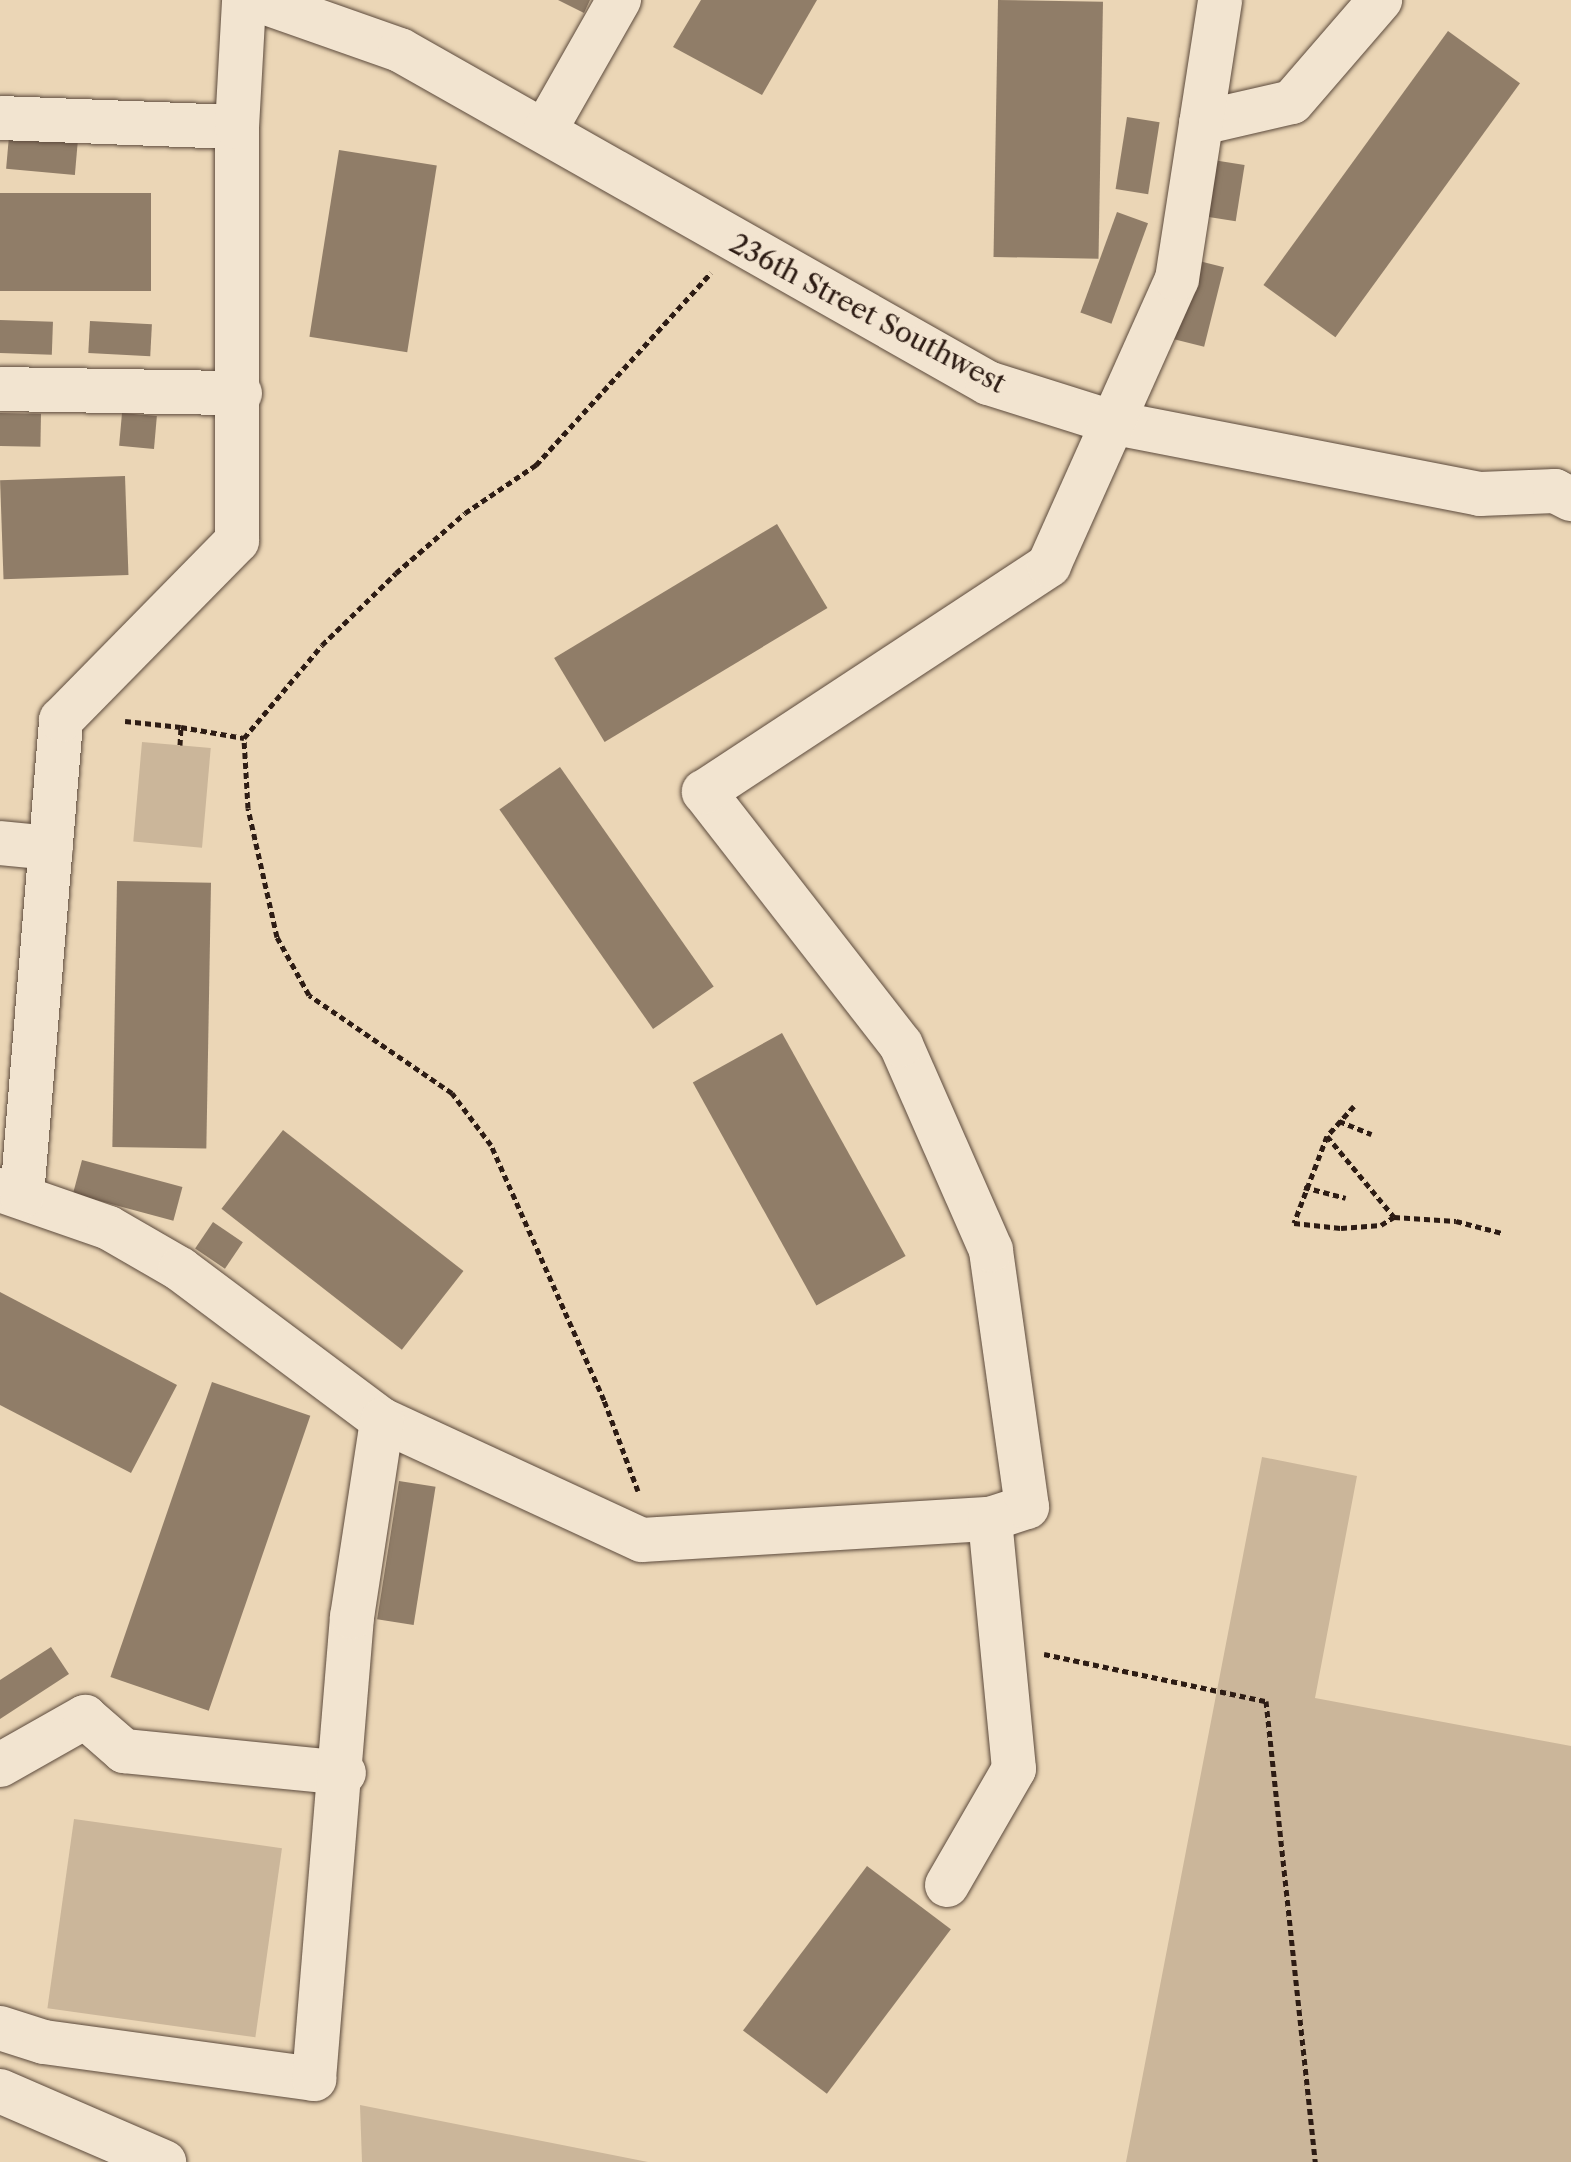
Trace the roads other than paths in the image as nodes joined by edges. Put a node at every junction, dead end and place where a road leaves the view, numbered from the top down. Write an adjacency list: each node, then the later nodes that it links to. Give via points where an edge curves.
1 (244, 0): 8 (street)
2 (258, 0): 9 (street, 236th Street Southwest, via 400,50)
3 (619, 0): 9 (street)
4 (1220, 0): 7 (street)
5 (1380, 0): 7 (street, via 1292,102)
6 (0, 118): 8 (street)
7 (1201, 123): 12 (street, via 1177,279)
8 (237, 127): 11 (street)
9 (545, 130): 12 (street, 236th Street Southwest, via 988,383)
10 (0, 389): 11 (street)
11 (240, 393): 15 (street, via 237,541 61,720)
12 (1115, 423): 13 (street, 236th Street Southwest, via 1480,494 1555,491); 18 (street, via 1049,565 704,792 901,1045 991,1250)
13 (1571, 499)
14 (0, 843): 15 (street)
15 (51, 848): 16 (street)
16 (11, 1193): 17 (street, via 109,1228 180,1269)
17 (382, 1420): 18 (street, via 642,1540); 20 (street, via 352,1617)
18 (1008, 1513): 21 (street, via 1002,1646 1014,1769)
19 (0, 1765): 20 (street, via 85,1717 124,1751)
20 (344, 1773): 22 (street, via 314,2079 44,2042)
21 (947, 1885)
22 (0, 2028)
23 (0, 2091): 24 (street)
24 (164, 2162)

